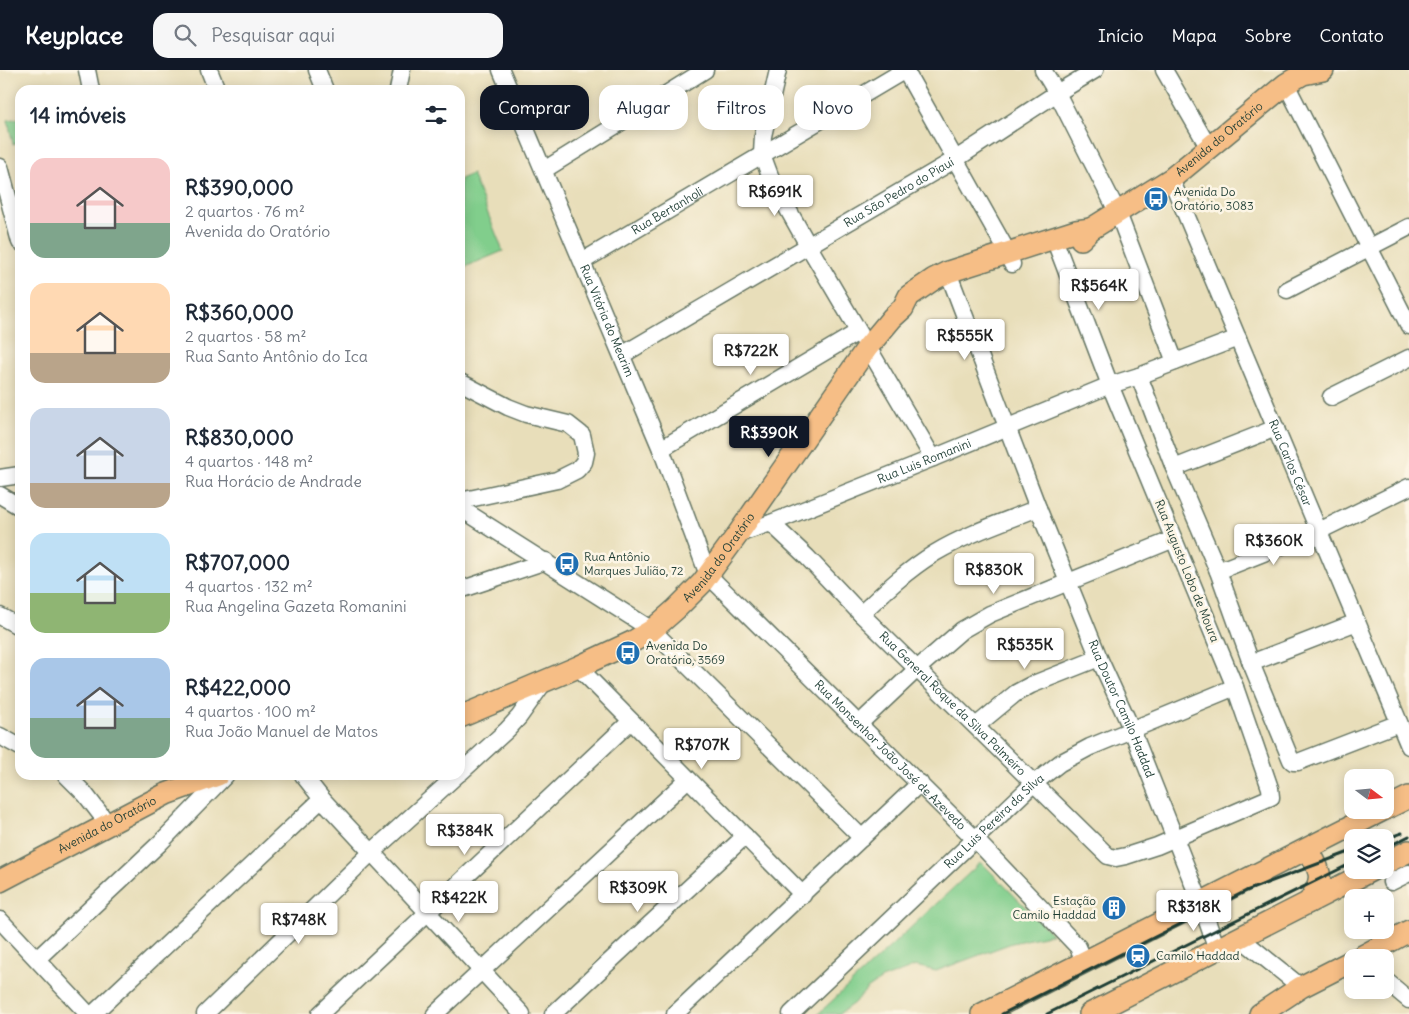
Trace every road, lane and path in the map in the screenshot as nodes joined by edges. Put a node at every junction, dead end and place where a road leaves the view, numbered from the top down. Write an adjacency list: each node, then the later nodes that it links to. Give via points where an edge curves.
1 (88, 70): 13 (street)
2 (209, 70): 14 (street)
3 (317, 70): 15 (street)
4 (402, 70): 16 (street)
5 (705, 70): 22 (street)
6 (778, 70): 19 (street, via 765,123)
7 (905, 70): 19 (street, Rua Bertanholi); 20 (street)
8 (1044, 70): 17 (street)
9 (1095, 70): 17 (street, Rua São Pedro do Piauí)
10 (1164, 70): 18 (street)
11 (505, 72): 22 (street, Rua Vitória do Mearim)
12 (1303, 75): 18 (main road, Avenida do Oratório, via 1261,103); 29 (street)
13 (90, 85)
14 (215, 85)
15 (323, 85)
16 (399, 85)
17 (1057, 93): 20 (street, Rua São Pedro do Piauí); 24 (street)
18 (1209, 148): 23 (main road, Avenida do Oratório)
19 (762, 154): 28 (street, via 772,180); 32 (street, Rua Bertanholi)
20 (956, 159): 28 (street, Rua São Pedro do Piauí); 31 (street)
21 (0, 167): 25 (street)
22 (544, 170): 32 (street, Rua Vitória do Mearim)
23 (1171, 179): 24 (main road, Avenida do Oratório); 36 (street, Rua Carlos César)
24 (1118, 213): 27 (main road, Avenida do Oratório); 40 (street)
25 (15, 223)
26 (1409, 227): 29 (street)
27 (1092, 229): 30 (main road, Avenida do Oratório, via 1082,238); 31 (main road, Avenida do Oratório, via 1076,231)
28 (808, 245): 37 (street); 38 (street, Rua São Pedro do Piauí)
29 (1370, 248): 34 (street); 35 (street)
30 (1058, 249): 31 (main road, Avenida do Oratório); 43 (street, Rua Augusto Lobo de Moura)
31 (1010, 258): 33 (main road, Avenida do Oratório)
32 (583, 261): 38 (street, Rua Vitória do Mearim)
33 (950, 278): 37 (main road, Avenida do Oratório, via 934,292 903,308); 45 (street, Rua Doutor Camilo Haddad)
34 (1287, 290)
35 (1409, 326)
36 (1238, 338): 40 (street, Rua Luis Romanini); 46 (street, Rua Carlos César)
37 (862, 340): 47 (street); 48 (street); 60 (main road, Avenida do Oratório)
38 (622, 355): 47 (street, Rua Vitória do Mearim)
39 (1409, 358): 44 (street)
40 (1175, 362): 41 (street, Rua Luis Romanini)
41 (1139, 376): 43 (street, Rua Luis Romanini); 49 (street)
42 (465, 385): 54 (street, via 526,414 568,424 582,435 586,453 577,470 557,480)
43 (1110, 385): 45 (street, Rua Luis Romanini); 61 (street, Rua Augusto Lobo de Moura)
44 (1331, 397)
45 (1008, 427): 48 (street, Rua Luis Romanini); 56 (street, Rua Doutor Camilo Haddad)
46 (1276, 428): 49 (street); 59 (street, Rua Carlos César)
47 (661, 449): 64 (street, Rua Vitória do Mearim)
48 (933, 458): 58 (street, Rua Luis Romanini)
49 (1174, 468): 63 (street)
50 (15, 475): 51 (street)
51 (0, 478)
52 (1409, 486): 59 (street)
53 (0, 495): 55 (street)
54 (465, 500)
55 (15, 504)
56 (1038, 508): 65 (street, Rua Doutor Camilo Haddad); 67 (street, via 935,553 889,587)
57 (465, 511): 62 (street)
58 (771, 523): 60 (street, Rua Luis Romanini); 67 (street, Rua General Roque da Silva Palmeiro)
59 (1319, 531): 63 (street); 69 (street, Rua Carlos César)
60 (738, 534): 64 (main road, Avenida do Oratório)
61 (1174, 539): 65 (street); 77 (street, Rua Augusto Lobo de Moura)
62 (546, 562): 66 (street); 71 (street)
63 (1218, 571): 73 (street)
64 (708, 575): 71 (main road, Avenida do Oratório); 80 (street, Rua Monsenhor João José de Azevedo)
65 (1068, 582): 72 (street, Rua Doutor Camilo Haddad); 75 (street, via 990,614 962,630)
66 (465, 588)
67 (861, 614): 75 (street, Rua General Roque da Silva Palmeiro)
68 (0, 616): 70 (street)
69 (1357, 622): 73 (street); 81 (street, Rua Carlos César)
70 (15, 624)
71 (652, 630): 74 (main road, Avenida do Oratório); 102 (street)
72 (1099, 658): 82 (street, via 1016,693); 83 (street, Rua Doutor Camilo Haddad)
73 (1251, 663): 81 (street, via 1292,762)
74 (578, 667): 76 (main road, Avenida do Oratório); 79 (street)
75 (918, 669): 80 (street); 82 (street, Rua General Roque da Silva Palmeiro)
76 (544, 682): 78 (main road, Avenida do Oratório); 87 (street, via 507,730)
77 (1235, 687): 83 (street, Rua Luis Pereira da Silva); 103 (street, Rua Augusto Lobo de Moura, via 1271,797)
78 (465, 715)
79 (631, 721): 88 (street); 116 (street)
80 (860, 723): 94 (street, Rua Monsenhor João José de Azevedo)
81 (1399, 723): 86 (street, Rua Carlos César)
82 (976, 726): 95 (street, Rua General Roque da Silva Palmeiro)
83 (1132, 730): 95 (street, Rua Luis Pereira da Silva, via 1060,763); 103 (street, Rua Doutor Camilo Haddad)
84 (0, 736): 85 (street)
85 (15, 744)
86 (1409, 746)
87 (465, 768)
88 (688, 779): 101 (street); 125 (street)
89 (71, 780): 100 (street)
90 (204, 780): 100 (main road, Avenida do Oratório, via 166,794)
91 (221, 780): 122 (street, via 160,843)
92 (307, 780): 97 (street)
93 (452, 780): 107 (street)
94 (920, 784): 102 (street); 104 (street, Rua Monsenhor João José de Azevedo)
95 (1033, 784): 103 (street, Rua General Roque da Silva Palmeiro, via 1111,858 1157,846); 104 (street, Rua Luis Pereira da Silva)
96 (1409, 797): 98 (main road)
97 (322, 798): 107 (street); 130 (street)
98 (1394, 805)
99 (1366, 819): 105 (main road)
100 (108, 824): 111 (main road, Avenida do Oratório)
101 (744, 836): 113 (street); 135 (street)
102 (862, 838): 113 (street)
103 (1173, 838): 115 (street, Rua Doutor Camilo Haddad)
104 (975, 839): 123 (street, Rua Monsenhor João José de Azevedo, via 1078,946); 137 (street, Rua Luis Pereira da Silva)
105 (1308, 849): 114 (main road, via 1320,875 1319,885); 115 (main road)
106 (1409, 851): 108 (main road)
107 (372, 852): 116 (street); 131 (street)
108 (1394, 867)
109 (1394, 873): 110 (street)
110 (1409, 873)
111 (1, 878)
112 (1354, 879): 114 (main road)
113 (803, 895): 136 (street)
114 (1309, 902): 119 (main road)
115 (1201, 904): 120 (street, Rua Doutor Camilo Haddad); 123 (main road)
116 (428, 913): 125 (street); 132 (street)
117 (0, 920): 122 (street)
118 (1409, 931): 121 (main road)
119 (1240, 937): 120 (main road); 126 (street)
120 (1217, 949): 139 (main road)
121 (1376, 949)
122 (37, 959): 129 (street)
123 (1080, 964): 138 (main road)
124 (1344, 965): 126 (main road)
125 (482, 970): 133 (street); 134 (street)
126 (1301, 987): 140 (main road)
127 (1394, 988): 128 (street)
128 (1409, 1000)
129 (88, 1014)
130 (93, 1014)
131 (205, 1014)
132 (320, 1014)
133 (435, 1014)
134 (522, 1014)
135 (553, 1014)
136 (674, 1014)
137 (791, 1014)
138 (982, 1014)
139 (1090, 1014)
140 (1260, 1014)

